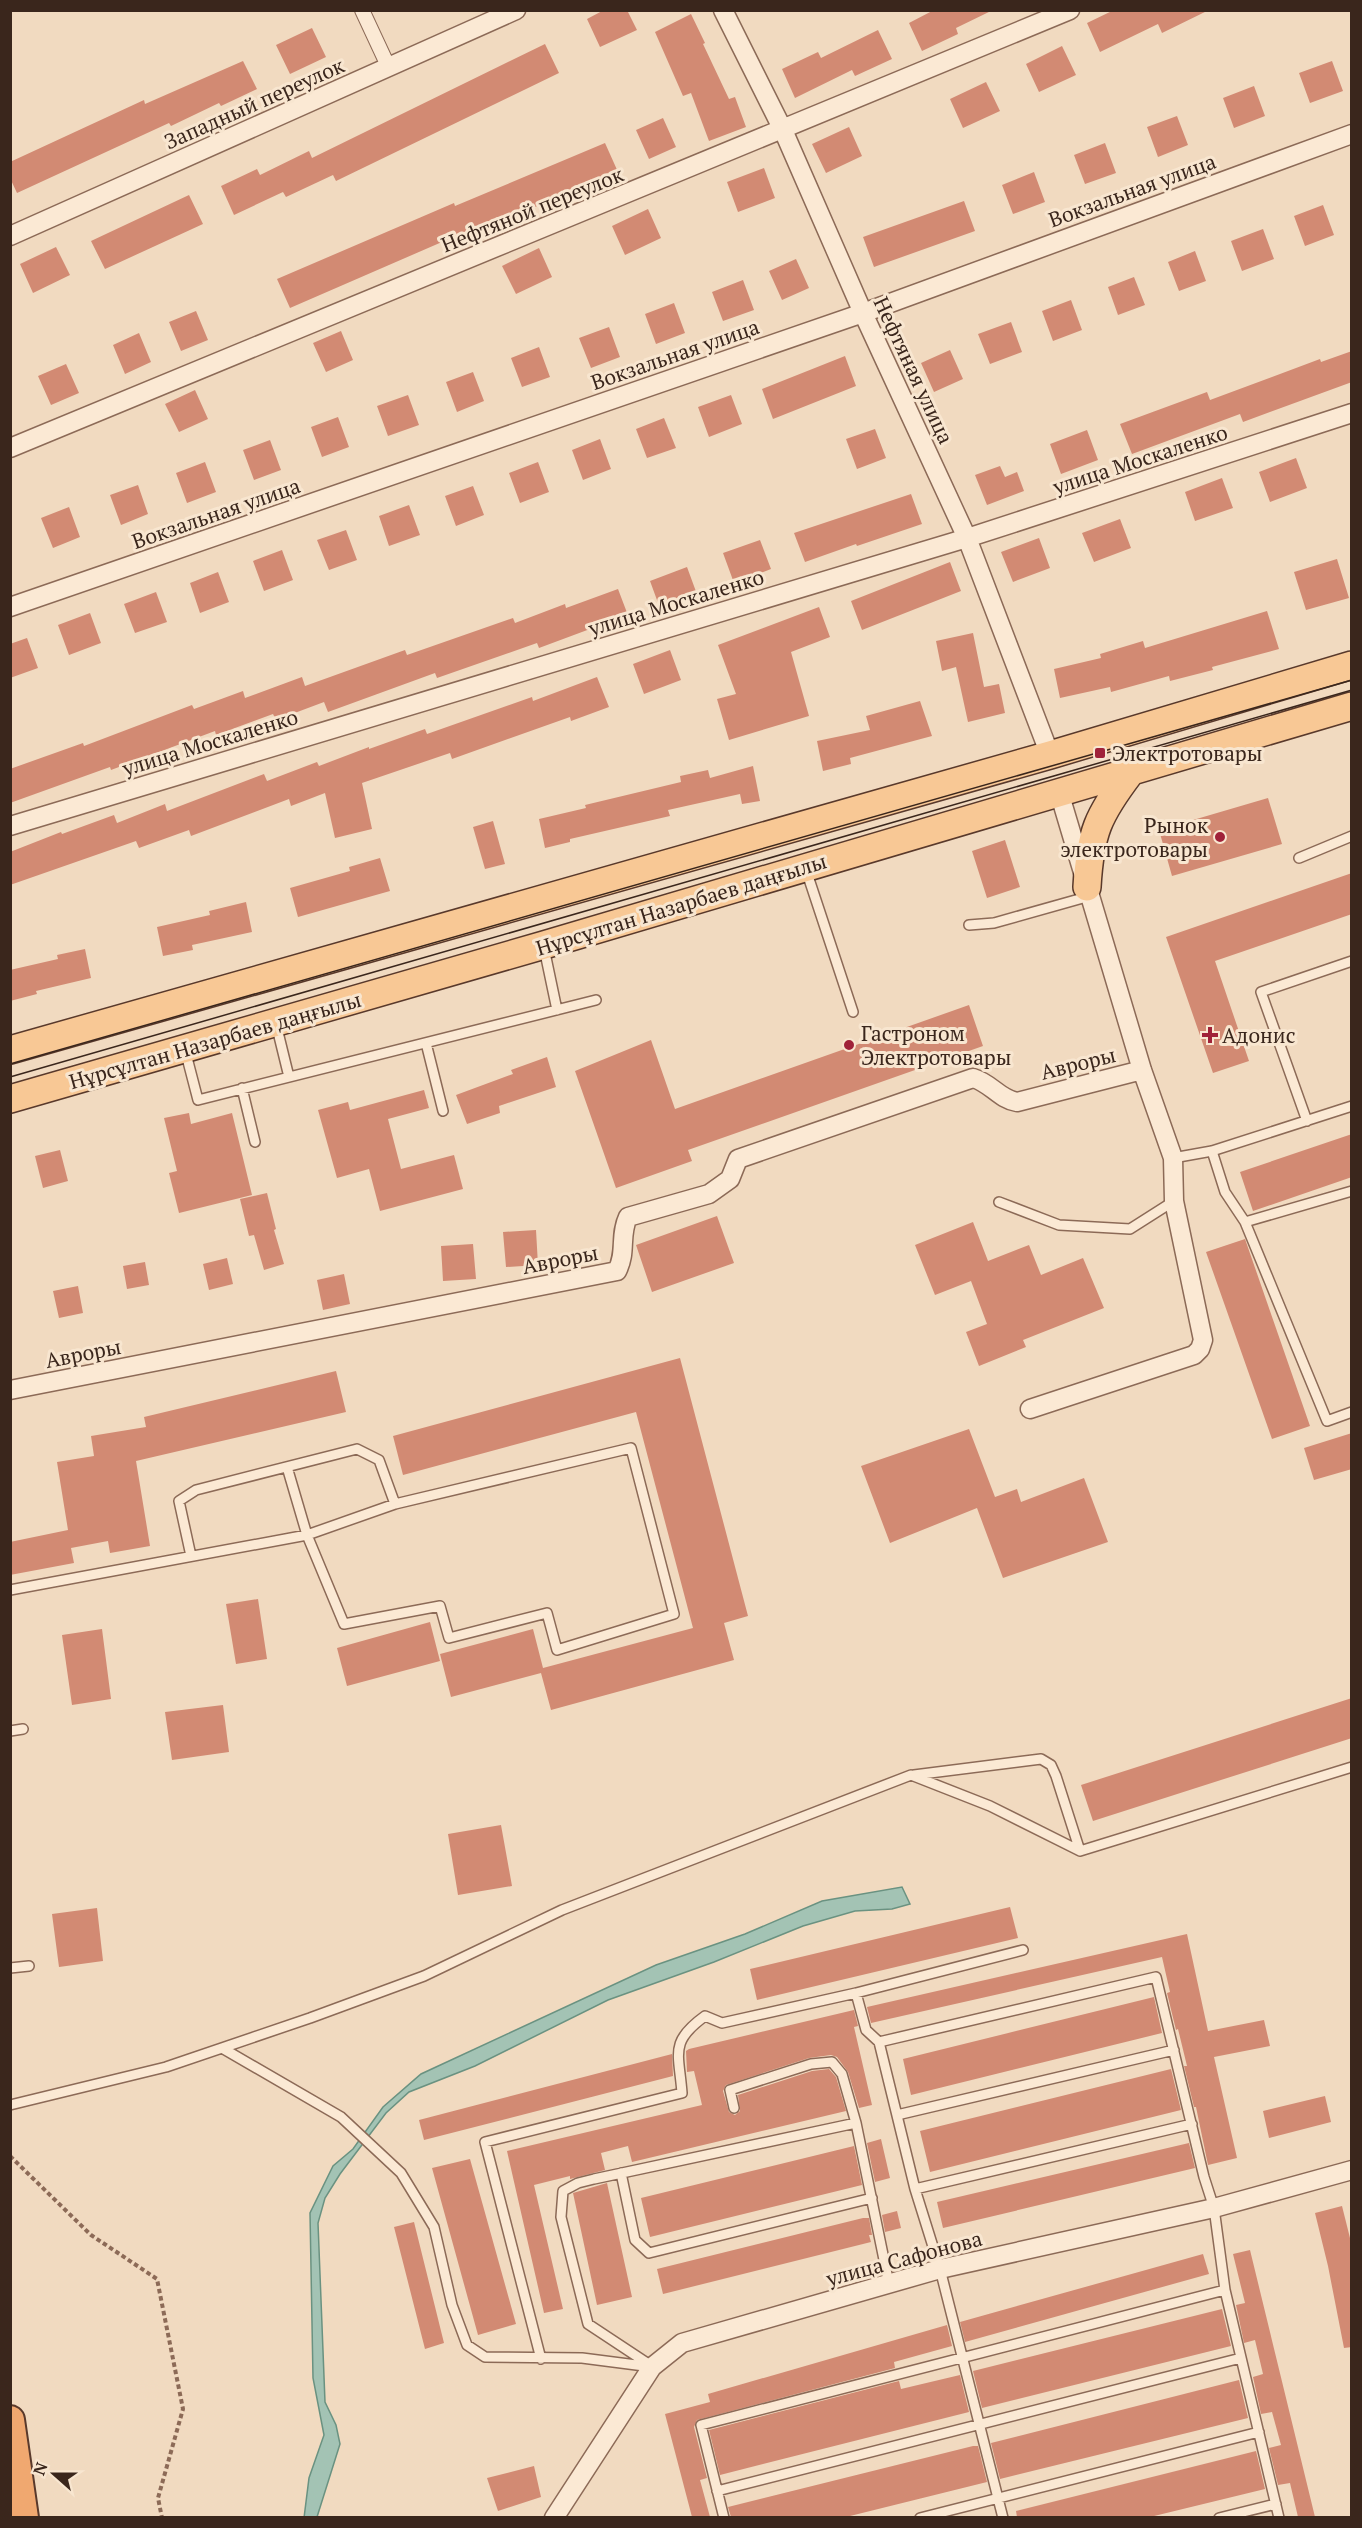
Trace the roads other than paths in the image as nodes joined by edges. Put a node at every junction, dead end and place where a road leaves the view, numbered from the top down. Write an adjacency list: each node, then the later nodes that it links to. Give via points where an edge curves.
1 (362, 10): 5 (street)
2 (516, 10): 5 (street, Западный переулок)
3 (723, 10): 6 (street, Нефтяная улица)
4 (1070, 10): 6 (street, Нефтяной переулок)
5 (389, 68): 8 (street, Западный переулок)
6 (783, 130): 9 (street, Нефтяная улица); 11 (street, Нефтяной переулок)
7 (1352, 134): 9 (street, Вокзальная улица)
8 (10, 236)
9 (863, 313): 12 (street, Нефтяная улица); 13 (street, Вокзальная улица)
10 (1352, 413): 12 (street, улица Москаленко)
11 (10, 448)
12 (967, 538): 16 (street, Нефтяная улица); 19 (street, улица Москаленко)
13 (10, 607)
14 (1352, 665): 16 (main road, Нұрсұлтан Назарбаев даңғылы)
15 (1352, 706): 17 (main road, Нұрсұлтан Назарбаев даңғылы)
16 (1050, 755): 18 (main road); 33 (main road, Нұрсұлтан Назарбаев даңғылы)
17 (1130, 773): 18 (main road, Нұрсұлтан Назарбаев даңғылы); 23 (main road, via 1096,824 1089,853)
18 (1059, 792): 22 (main road, Нұрсұлтан Назарбаев даңғылы); 23 (street)
19 (10, 826)
20 (1352, 836): 21 (lane)
21 (1299, 858)
22 (806, 867): 25 (main road, Нұрсұлтан Назарбаев даңғылы); 29 (lane)
23 (1088, 891): 24 (lane, via 994,923); 34 (street)
24 (969, 925)
25 (544, 945): 28 (lane); 30 (main road, Нұрсұлтан Назарбаев даңғылы)
26 (1352, 961): 40 (lane, via 1261,992)
27 (596, 1000): 28 (lane)
28 (557, 1010): 31 (lane)
29 (853, 1012)
30 (276, 1022): 32 (main road, Нұрсұлтан Назарбаев даңғылы); 35 (lane)
31 (426, 1043): 35 (lane); 39 (lane)
32 (184, 1048): 36 (lane, via 198,1100); 37 (main road, Нұрсұлтан Назарбаев даңғылы)
33 (10, 1050)
34 (1142, 1070): 43 (street); 48 (street, Авроры, via 1017,1102 1004,1099 984,1081 973,1078 738,1159 730,1179 709,1194 628,1217 623,1232 624,1259 617,1271)
35 (289, 1077): 36 (lane)
36 (242, 1088): 41 (lane)
37 (10, 1098)
38 (1352, 1106): 40 (lane)
39 (443, 1111)
40 (1307, 1121): 42 (lane)
41 (255, 1142)
42 (1212, 1150): 43 (lane); 47 (lane, via 1225,1192)
43 (1173, 1158): 46 (street)
44 (1352, 1191): 47 (lane)
45 (999, 1202): 46 (lane, via 1059,1225 1130,1228)
46 (1174, 1202): 49 (street, via 1203,1340 1200,1349 1194,1355)
47 (1245, 1222): 50 (lane, via 1327,1421)
48 (10, 1390)
49 (1030, 1409)
50 (1352, 1412)
51 (287, 1467): 52 (lane, via 357,1449 379,1460); 53 (lane); 54 (lane, via 196,1490 179,1501)
52 (395, 1504): 53 (lane); 53 (lane, via 632,1448 674,1614 557,1650 547,1613 448,1638 440,1606 344,1624)
53 (307, 1535): 54 (lane)
54 (191, 1556): 55 (lane)
55 (10, 1590)
56 (23, 1728): 57 (lane)
57 (10, 1731)
58 (1352, 1767): 60 (lane)
59 (911, 1775): 60 (lane, via 990,1806); 60 (lane, via 1041,1759 1051,1765 1056,1776); 66 (lane, via 562,1910 424,1976)
60 (1080, 1851)
61 (1023, 1950): 64 (lane)
62 (29, 1966): 63 (lane)
63 (10, 1968)
64 (856, 1993): 65 (lane, via 866,2030); 83 (lane, via 722,2023 705,2016 687,2028 678,2044 682,2093 485,2142)
65 (879, 2042): 67 (lane, via 1156,1977); 70 (lane)
66 (222, 2048): 68 (lane, via 166,2067); 83 (lane, via 341,2117 401,2173 434,2227 452,2305 467,2345 485,2357)
67 (1174, 2050): 70 (lane); 72 (lane)
68 (10, 2104)
69 (734, 2108): 71 (lane, via 730,2090 811,2064 832,2062 842,2074)
70 (897, 2115): 75 (lane)
71 (856, 2123): 74 (lane); 76 (lane)
72 (1192, 2124): 75 (lane); 77 (lane)
73 (1352, 2170): 77 (street, улица Сафонова)
74 (621, 2173): 76 (lane, via 635,2240 649,2253); 84 (lane, via 578,2183 563,2191 561,2217 588,2324)
75 (915, 2189): 78 (lane)
76 (872, 2198): 79 (lane)
77 (1214, 2208): 78 (street, улица Сафонова); 80 (lane)
78 (940, 2269): 79 (street, улица Сафонова); 81 (lane)
79 (889, 2284): 84 (street, улица Сафонова, via 682,2343)
80 (1226, 2290): 81 (lane); 82 (lane)
81 (962, 2357): 86 (lane); 88 (lane, via 701,2426)
82 (1241, 2358): 86 (lane); 87 (lane)
83 (541, 2359): 84 (lane, via 582,2358)
84 (652, 2367): 92 (street, улица Сафонова)
85 (10, 2420): 91 (highway)
86 (980, 2425): 88 (lane); 89 (lane)
87 (1259, 2432): 89 (lane); 90 (lane)
88 (717, 2491): 93 (lane)
89 (999, 2499): 94 (lane); 95 (lane)
90 (1276, 2504): 96 (lane); 97 (lane)
91 (26, 2514)
92 (554, 2517)
93 (723, 2517)
94 (920, 2517)
95 (1003, 2517)
96 (1219, 2517)
97 (1279, 2517)

